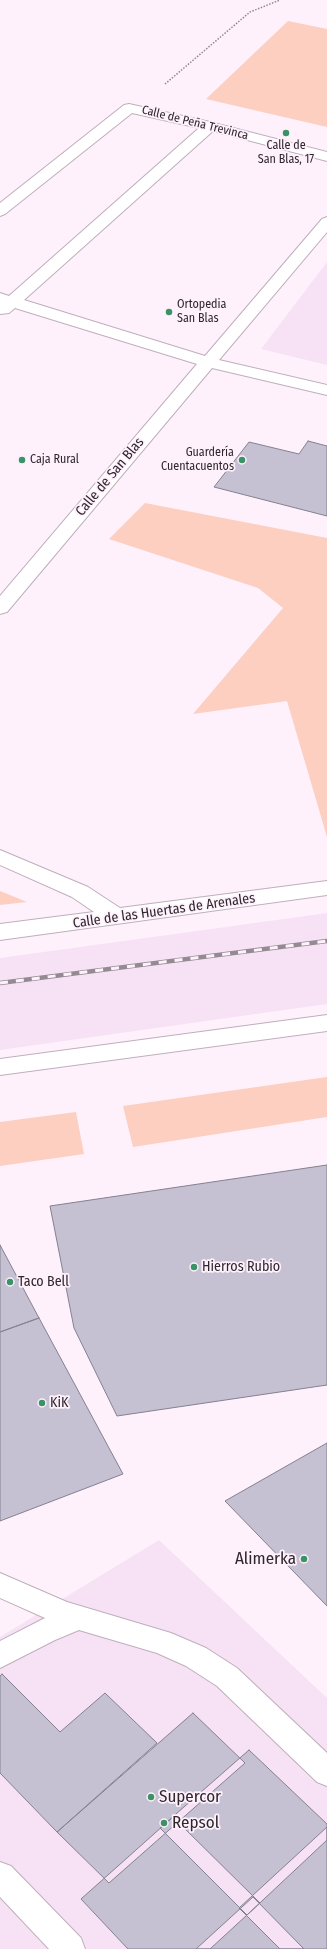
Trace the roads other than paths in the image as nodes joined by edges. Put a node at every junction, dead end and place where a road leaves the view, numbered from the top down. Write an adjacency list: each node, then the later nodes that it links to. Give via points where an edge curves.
1 (210, 126): 2 (street, Calle de Peña Trevinca); 3 (street, Calle de Peña Trevinca, via 129,108); 5 (street)
2 (327, 157)
3 (0, 211)
4 (327, 222): 6 (street, Calle de San Blas)
5 (4, 304): 6 (street)
6 (207, 362): 7 (street); 8 (street, Calle de San Blas)
7 (327, 390)
8 (7, 590): 9 (street, Calle de San Blas)
9 (0, 608)
10 (0, 856): 12 (street, via 80,892)
11 (327, 888): 12 (street, Calle de las Huertas de Arenales)
12 (117, 917): 13 (street, Calle de las Huertas de Arenales)
13 (0, 932)
14 (327, 1023): 15 (street)
15 (0, 1067)
16 (0, 1585): 17 (street)
17 (78, 1618): 18 (street, via 45,1631); 19 (street, via 161,1642 212,1666 227,1676)
18 (0, 1655)
19 (327, 1772)
20 (0, 1876): 21 (street)
21 (70, 1949)

